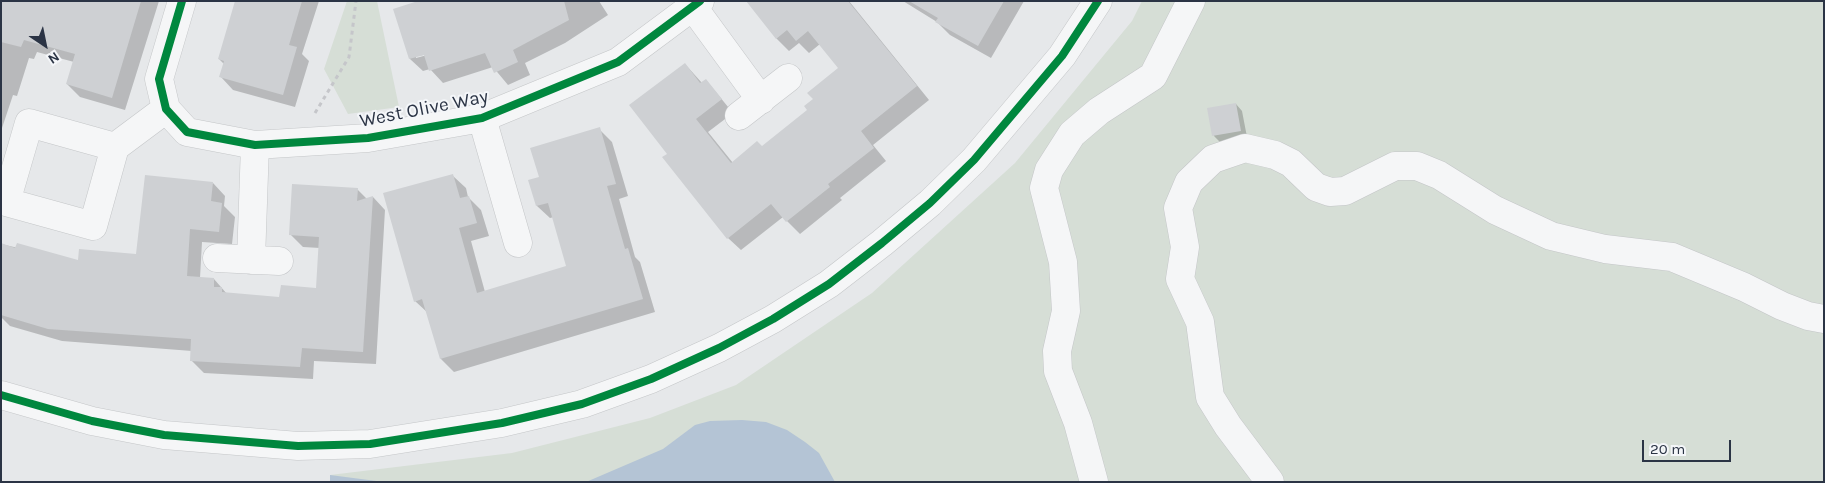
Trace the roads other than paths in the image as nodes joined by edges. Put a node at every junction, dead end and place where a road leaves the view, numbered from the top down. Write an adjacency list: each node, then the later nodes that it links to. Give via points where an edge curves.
1 (182, 1): 7 (street, via 159,79)
2 (1098, 1): 17 (street, via 1062,56 974,160 882,243 829,284 742,336 651,379 582,404 502,423 370,444 298,446 164,435 92,421)
3 (1191, 1): 18 (street, via 1153,76 1099,111 1072,134 1049,170 1044,188 1063,262 1066,311 1057,351 1058,370 1078,423)
4 (696, 4): 6 (street); 9 (street, West Olive Way, via 618,62)
5 (788, 78): 6 (street)
6 (760, 100): 8 (street)
7 (166, 109): 10 (street, West Olive Way, via 188,132); 11 (street)
8 (739, 116)
9 (482, 118): 10 (street, West Olive Way, via 368,138); 12 (street)
10 (255, 145): 14 (street)
11 (115, 147)
12 (518, 243)
13 (217, 258): 14 (street)
14 (251, 260): 15 (street)
15 (279, 261)
16 (1824, 319): 19 (street, via 1782,306 1672,257 1575,244 1551,236 1495,210 1439,175 1417,166 1395,166 1345,191 1330,192 1316,187 1291,163 1275,155 1246,148 1213,159 1189,182 1178,208 1185,246 1180,279 1200,322 1210,397)
17 (1, 395)
18 (1094, 482)
19 (1270, 482)

